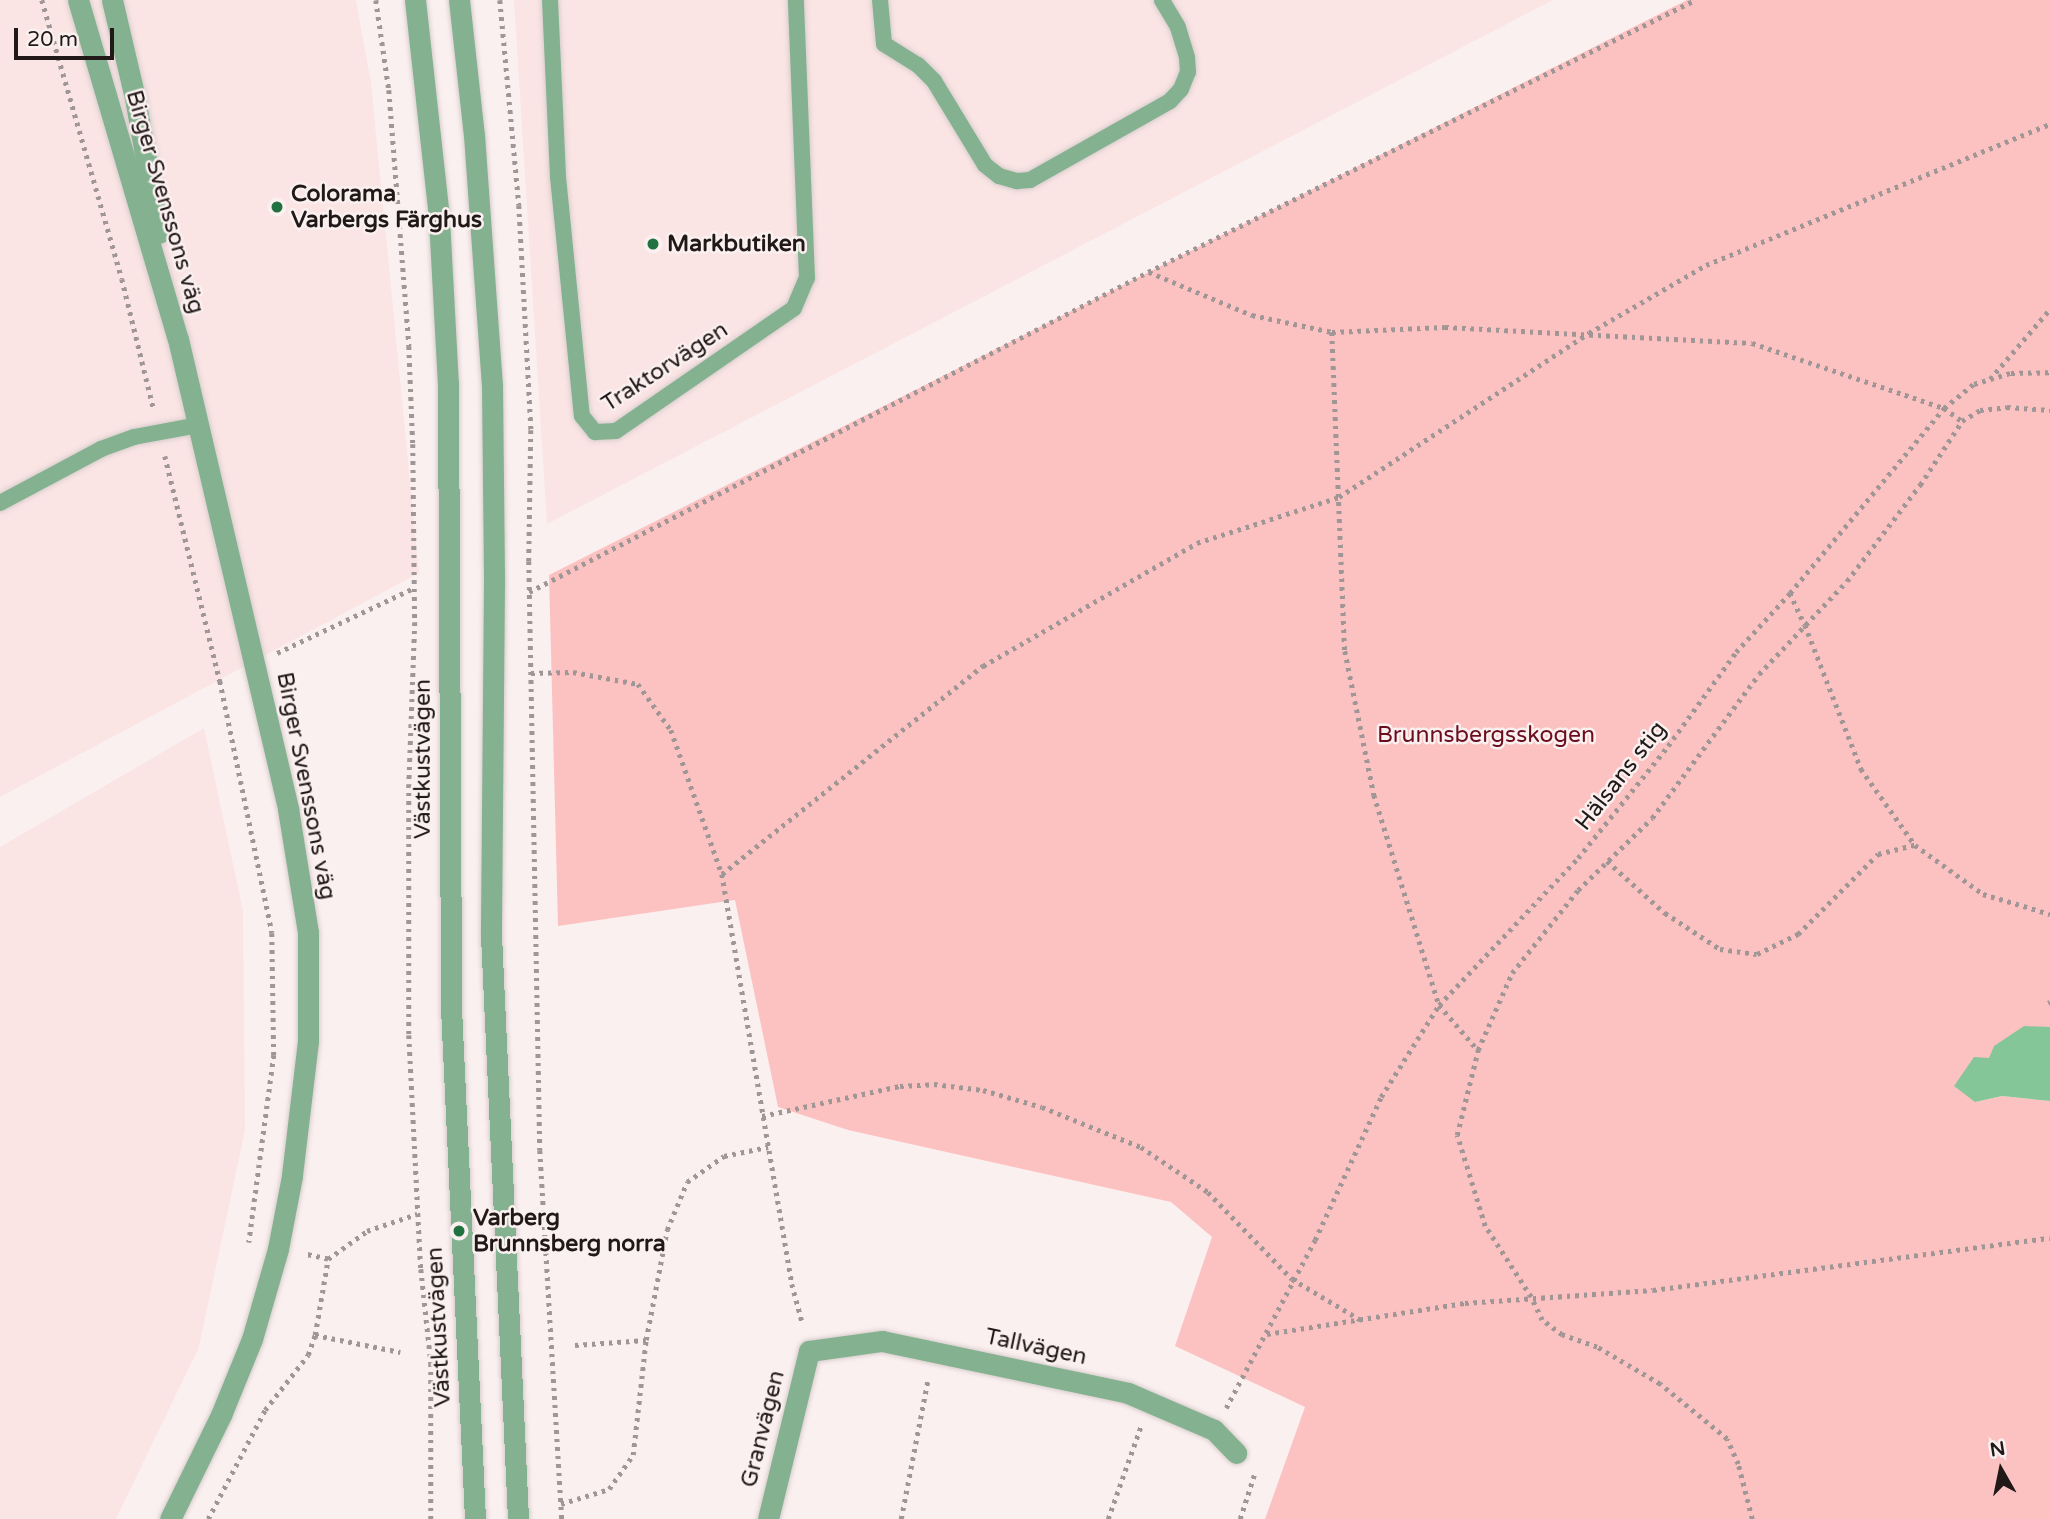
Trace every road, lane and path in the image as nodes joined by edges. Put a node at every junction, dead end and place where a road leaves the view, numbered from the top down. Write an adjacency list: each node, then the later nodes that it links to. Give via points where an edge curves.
1 (42, 0): 25 (path, via 122,279)
2 (78, 0): 18 (street, Birger Svenssons väg)
3 (112, 0): 18 (street, Birger Svenssons väg, via 135,98)
4 (376, 0): 28 (path, via 389,90 409,346)
5 (415, 0): 64 (street, Västkustvägen, via 439,219 448,383 451,1008)
6 (459, 0): 65 (street, via 492,385 491,935)
7 (499, 0): 29 (path, via 519,205 531,430)
8 (550, 0): 9 (lane, Traktorvägen, via 558,177 582,416 595,432 616,431 794,308 807,278)
9 (796, 0)
10 (880, 0): 11 (lane, via 884,44 934,80 985,164 999,176 1017,181 1030,180 1054,167 1170,101 1181,89 1188,72 1187,57 1178,27)
11 (1162, 0)
12 (1695, 0): 14 (path)
13 (2050, 124): 17 (path, via 1706,265)
14 (1148, 272): 16 (path, via 1252,315); 29 (path)
15 (2050, 309): 20 (path)
16 (1332, 332): 17 (path, via 1445,327); 26 (path)
17 (1589, 333): 21 (path, via 1752,343); 26 (path)
18 (178, 339): 24 (street, Birger Svenssons väg)
19 (2050, 372): 20 (path, Hälsans stig, via 2011,373)
20 (1990, 380): 21 (path, Hälsans stig, via 1974,384)
21 (1944, 408): 23 (path); 30 (path, Hälsans stig)
22 (2050, 410): 23 (path, via 1980,410)
23 (1962, 421): 31 (path, via 1847,581)
24 (198, 425): 25 (lane); 32 (street, Birger Svenssons väg)
25 (159, 432): 27 (lane, via 101,449); 34 (path)
26 (1339, 497): 37 (path, via 1197,543 983,666); 39 (path, via 1345,651 1374,795)
27 (0, 503)
28 (414, 588): 32 (path); 43 (path, via 409,1035)
29 (529, 592): 33 (path)
30 (1790, 593): 31 (path); 39 (path, Hälsans stig, via 1736,652 1578,858)
31 (1805, 625): 35 (path, via 1861,769); 36 (path, via 1759,674 1652,818)
32 (254, 664): 34 (path); 45 (street, Birger Svenssons väg, via 288,809 308,932 308,1041)
33 (531, 673): 37 (path, via 573,672 638,684 671,730); 60 (path, via 540,1150)
34 (220, 681): 45 (path, via 272,933 274,1055 248,1242)
35 (1915, 845): 36 (path, via 1878,854 1798,934 1757,954 1720,948 1665,913); 38 (path, via 1983,894)
36 (1607, 862): 40 (path, via 1578,890 1512,973)
37 (722, 874): 41 (path)
38 (2050, 915)
39 (1438, 1005): 40 (path); 47 (path, Hälsans stig, via 1381,1097 1315,1240)
40 (1478, 1050): 48 (path, via 1458,1135 1485,1226)
41 (762, 1116): 42 (path); 47 (path, via 900,1086 934,1084 982,1090 1042,1107 1141,1147 1208,1192)
42 (768, 1147): 52 (path, via 724,1156 687,1182 667,1230); 54 (path)
43 (417, 1214): 46 (path, via 368,1231); 63 (path, via 431,1363)
44 (2050, 1238): 48 (path, via 1653,1290)
45 (278, 1249): 46 (path); 61 (street, Birger Svenssons väg, via 252,1339)
46 (328, 1259): 50 (path)
47 (1292, 1279): 49 (path); 51 (path, Hälsans stig)
48 (1531, 1297): 49 (path); 71 (path, via 1542,1320 1562,1335 1597,1348 1660,1384 1727,1439)
49 (1362, 1320): 51 (path)
50 (315, 1335): 55 (path); 62 (path, via 308,1355 265,1410)
51 (1266, 1335): 58 (path, Hälsans stig)
52 (646, 1340): 53 (path); 60 (path, via 633,1455 609,1489)
53 (575, 1345)
54 (809, 1351): 56 (street, Tallvägen, via 882,1341); 67 (street, Granvägen)
55 (400, 1352)
56 (933, 1352): 57 (street, Tallvägen, via 1128,1393); 68 (path)
57 (1150, 1402): 58 (street, Tallvägen); 69 (path)
58 (1214, 1430): 59 (street, Tallvägen)
59 (1236, 1453): 70 (path, via 1256,1469)
60 (561, 1504): 66 (path)
61 (170, 1519)
62 (208, 1519)
63 (431, 1519)
64 (475, 1519)
65 (517, 1519)
66 (562, 1519)
67 (768, 1519)
68 (901, 1519)
69 (1108, 1519)
70 (1240, 1519)
71 (1752, 1519)

